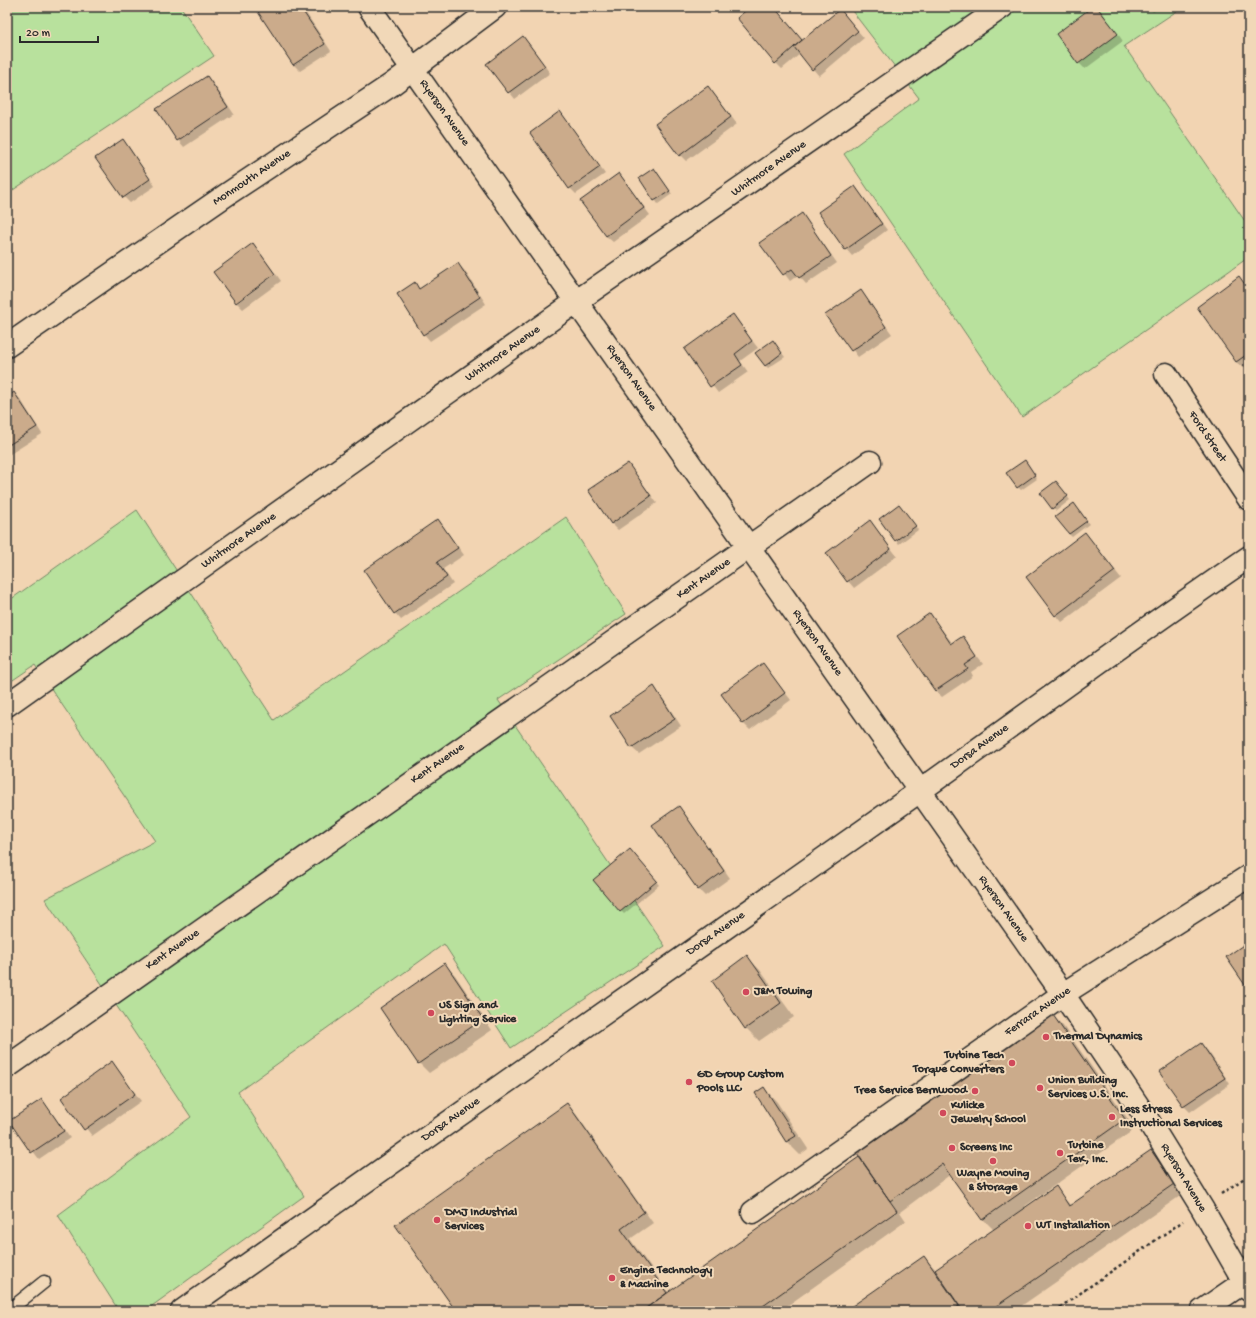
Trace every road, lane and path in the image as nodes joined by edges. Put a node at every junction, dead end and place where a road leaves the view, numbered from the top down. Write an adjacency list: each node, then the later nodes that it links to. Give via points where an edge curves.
1 (369, 7): 4 (street, Ryerson Avenue)
2 (495, 7): 4 (street, Monmouth Avenue)
3 (1002, 7): 5 (street, Whitmore Avenue)
4 (413, 69): 5 (street, Ryerson Avenue); 6 (street, Monmouth Avenue)
5 (577, 301): 10 (street, Ryerson Avenue); 12 (street, Whitmore Avenue)
6 (7, 346)
7 (1166, 374): 9 (street, Ford Street)
8 (870, 462): 10 (street, Kent Avenue)
9 (1249, 500)
10 (749, 547): 13 (street, Ryerson Avenue); 16 (street, Kent Avenue)
11 (1249, 557): 13 (street, Dorsa Avenue, via 1164,614)
12 (7, 706)
13 (920, 790): 15 (street, Ryerson Avenue); 23 (street, Dorsa Avenue)
14 (1249, 876): 15 (street, Ferrara Avenue)
15 (1063, 994): 18 (street, Ryerson Avenue, via 1149,1122); 19 (street, Ferrara Avenue)
16 (7, 1067)
17 (1249, 1175): 18 (path)
18 (1202, 1208): 21 (street, Ryerson Avenue); 24 (path)
19 (753, 1212)
20 (44, 1282): 22 (lane)
21 (1246, 1286): 25 (street)
22 (8, 1311)
23 (182, 1311)
24 (1056, 1311)
25 (1202, 1311)

